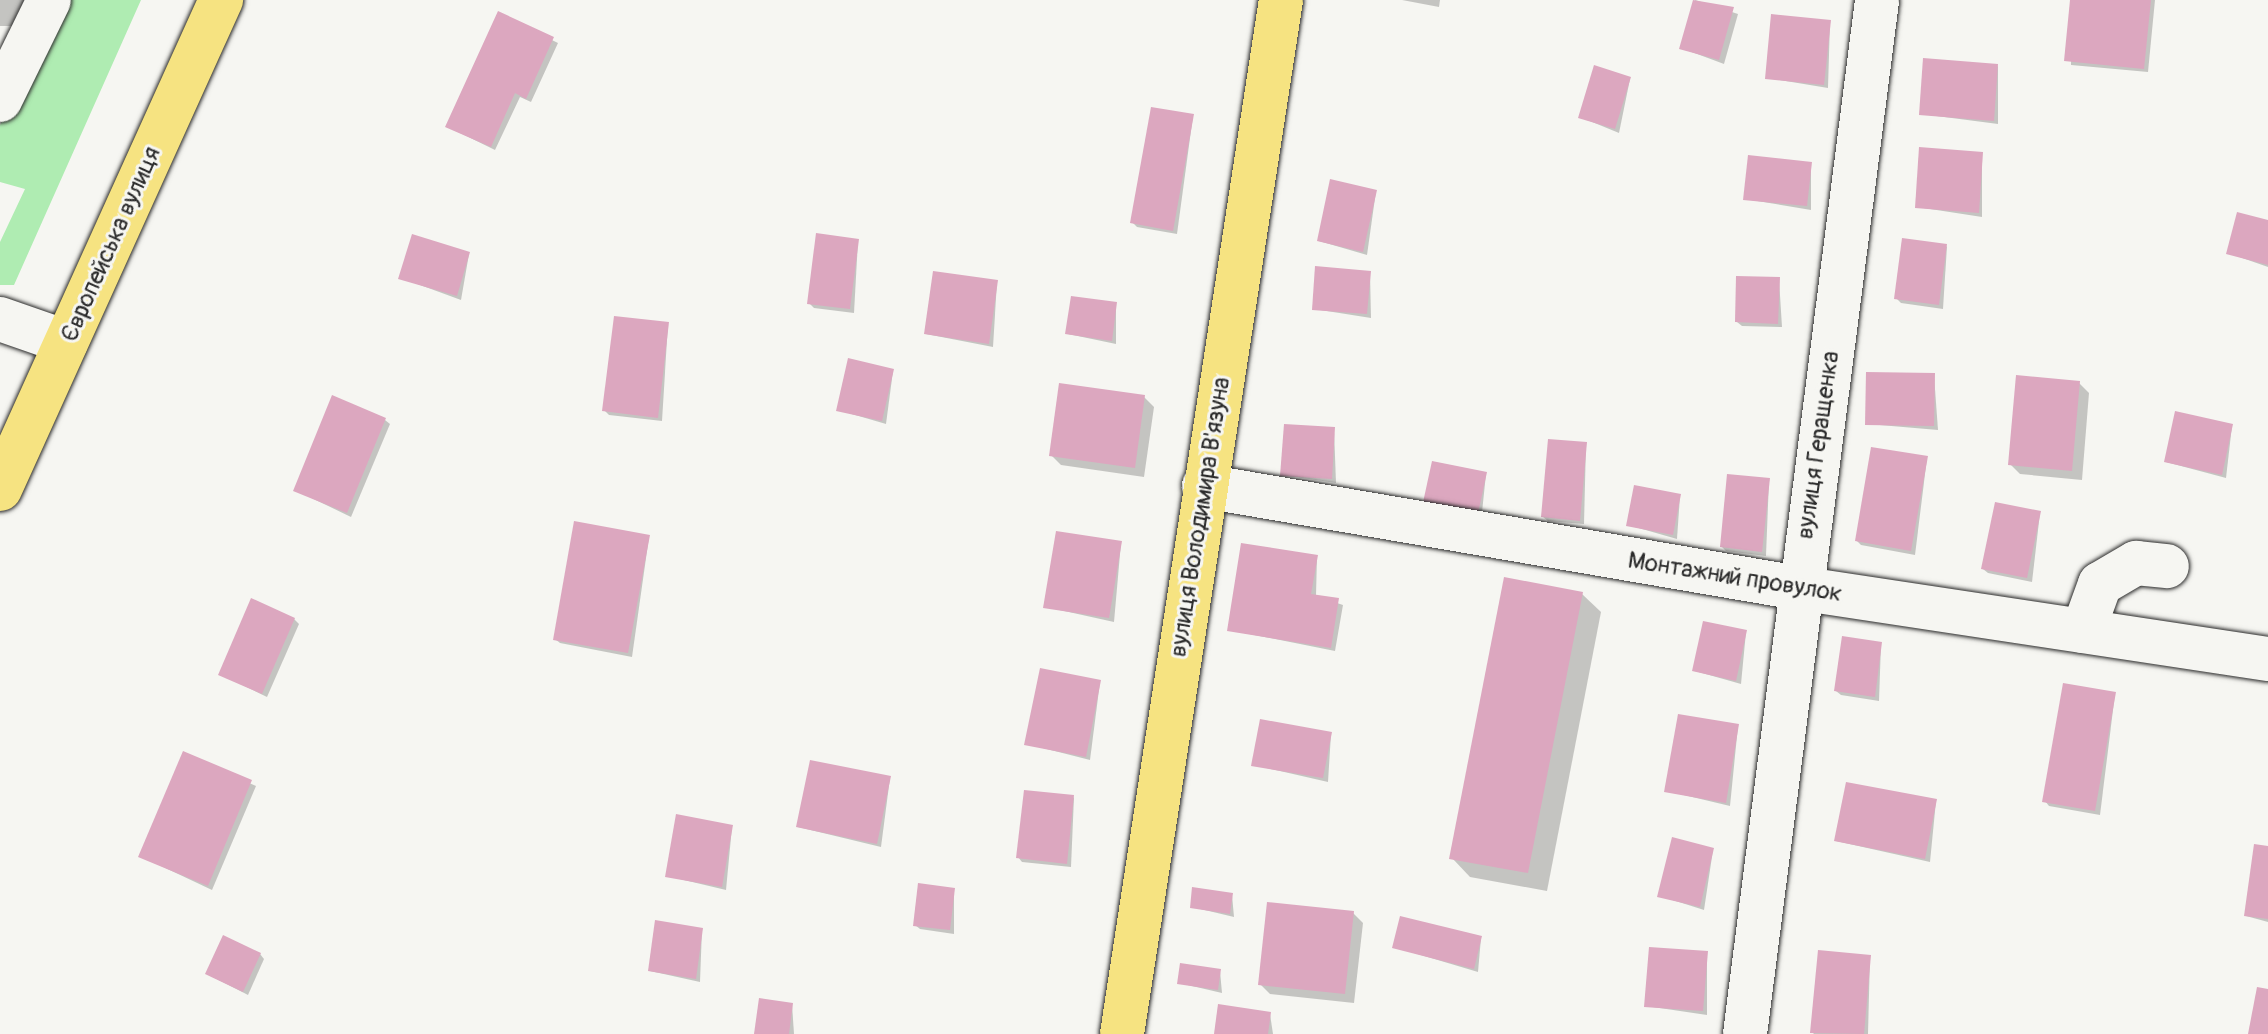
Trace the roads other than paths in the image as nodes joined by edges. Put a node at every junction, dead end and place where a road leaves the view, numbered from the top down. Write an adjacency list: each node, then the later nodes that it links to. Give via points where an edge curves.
1 (49, 0): 5 (street)
2 (221, 0): 7 (main road, Європейська вулиця)
3 (1281, 0): 8 (main road, вулиця Володимира В'язуна)
4 (1877, 0): 11 (street, вулиця Геращенка)
5 (0, 100)
6 (0, 319): 7 (street)
7 (66, 342): 9 (main road, Європейська вулиця)
8 (1204, 486): 11 (street, Монтажний провулок); 14 (main road, вулиця Володимира В'язуна)
9 (0, 489)
10 (2167, 566): 12 (street, via 2136,563 2100,584)
11 (1798, 588): 12 (street, Монтажний провулок); 15 (street, вулиця Геращенка)
12 (2083, 631): 13 (street, Монтажний провулок)
13 (2268, 659)
14 (1122, 1034)
15 (1745, 1034)

